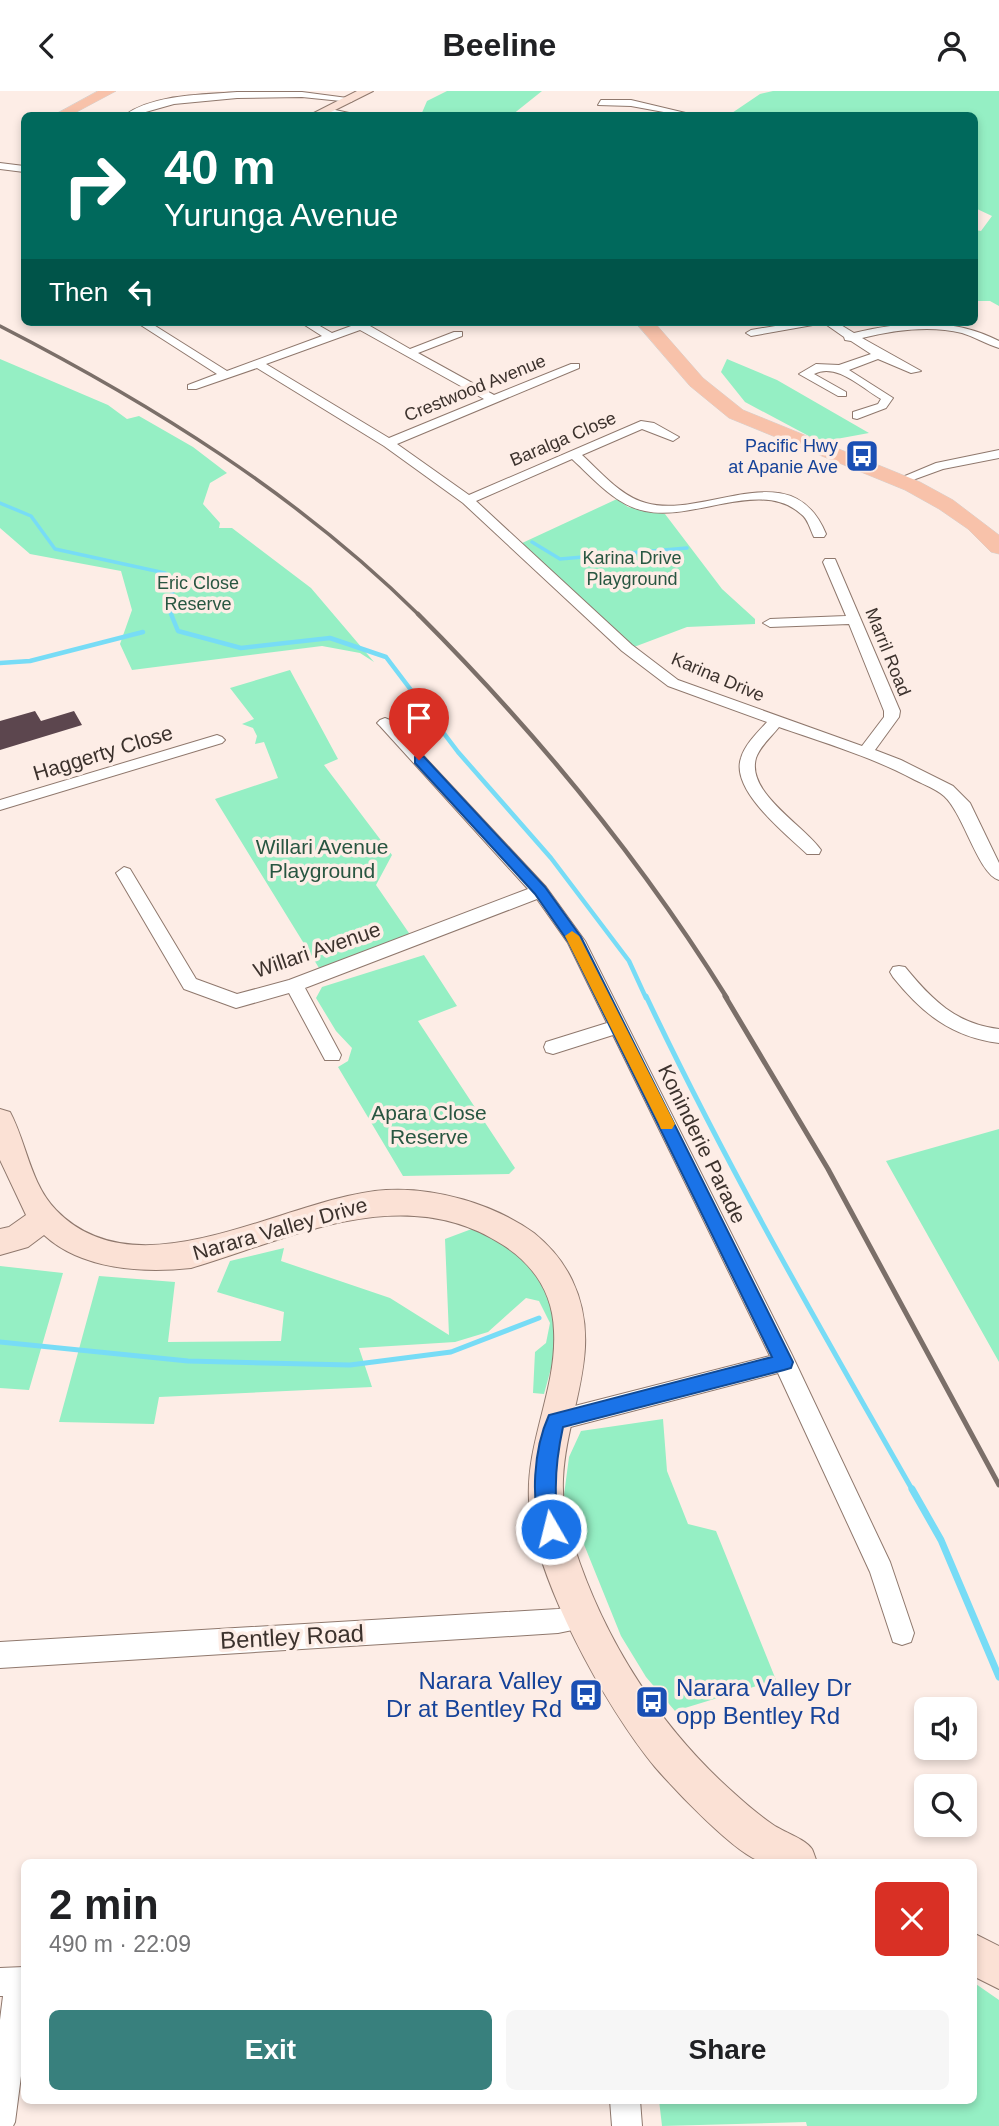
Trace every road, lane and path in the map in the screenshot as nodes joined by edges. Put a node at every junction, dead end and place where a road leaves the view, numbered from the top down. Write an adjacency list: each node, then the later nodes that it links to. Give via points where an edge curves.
1 (109, 91): 5 (main road)
2 (367, 91): 4 (main road)
3 (596, 91): 8 (street, via 601,106 631,103)
4 (351, 99): 6 (street, via 320,94 206,95); 7 (main road)
5 (67, 112)
6 (135, 112)
7 (323, 112)
8 (675, 112)
9 (0, 166): 10 (street)
10 (21, 169)
11 (147, 326): 31 (street)
12 (312, 326): 22 (street)
13 (361, 326): 22 (street)
14 (370, 326): 25 (street)
15 (646, 326): 40 (main road, via 699,387 736,414)
16 (794, 326): 20 (street)
17 (834, 326): 23 (street)
18 (927, 326): 23 (street)
19 (943, 326): 24 (street, via 982,334)
20 (751, 333)
21 (458, 334): 25 (street)
22 (331, 337): 27 (street)
23 (849, 338): 26 (street)
24 (999, 345)
25 (408, 353): 34 (street)
26 (878, 355): 29 (street); 30 (street)
27 (257, 363): 31 (street); 37 (street, Karina Drive)
28 (575, 366): 34 (street, Crestwood Avenue)
29 (840, 369): 33 (street, via 820,366 805,376); 35 (street, via 887,398 882,406)
30 (915, 371)
31 (226, 375): 32 (street)
32 (192, 387)
33 (842, 394)
34 (494, 400): 37 (street, Crestwood Avenue)
35 (857, 415)
36 (673, 437): 38 (street, Baralga Close, via 641,425)
37 (388, 443): 41 (street, Karina Drive)
38 (573, 454): 41 (street, Baralga Close); 42 (street, via 624,498 644,507 778,498 806,511)
39 (999, 454): 40 (street, via 940,466)
40 (899, 481): 43 (main road, via 960,515)
41 (468, 500): 47 (street, Karina Drive, via 649,667 673,683)
42 (820, 534)
43 (999, 547)
44 (830, 562): 45 (street, Marril Road)
45 (854, 620): 46 (street); 50 (street, Marril Road, via 891,711)
46 (770, 623)
47 (776, 721): 50 (street, Karina Drive); 52 (street, via 748,757 747,775 754,790)
48 (385, 723): 55 (street, Koninderie Parade)
49 (217, 740): 51 (street, Haggerty Close)
50 (866, 752): 54 (street, Karina Drive, via 947,790 964,807)
51 (0, 805)
52 (813, 850)
53 (124, 873): 57 (street, Willari Avenue, via 190,984 236,1001)
54 (999, 874)
55 (540, 891): 57 (street, Willari Avenue); 58 (street, Koninderie Parade, via 576,941)
56 (899, 972): 59 (street, via 944,1020 985,1036)
57 (294, 985): 61 (street)
58 (618, 1026): 60 (street); 65 (street, Koninderie Parade)
59 (999, 1036)
60 (553, 1047)
61 (332, 1055)
62 (0, 1120): 63 (main road, Narara Valley Drive, via 23,1179)
63 (46, 1218): 64 (main road, via 17,1238); 66 (main road, Narara Valley Drive, via 88,1246 164,1259 381,1201 430,1202 470,1214 530,1247 559,1282 569,1312 571,1351)
64 (0, 1242)
65 (784, 1362): 66 (street); 68 (street, Koninderie Parade, via 881,1570)
66 (555, 1421): 67 (main road, Narara Valley Drive, via 548,1450 546,1500 559,1556)
67 (583, 1617): 69 (street, Bentley Road); 70 (main road, Narara Valley Drive, via 620,1686 664,1750 723,1808)
68 (902, 1633)
69 (0, 1655)
70 (791, 1859)
71 (977, 1956): 72 (main road)
72 (999, 1968)
73 (15, 1982): 75 (street)
74 (625, 2104): 76 (street)
75 (0, 2122)
76 (627, 2126)

